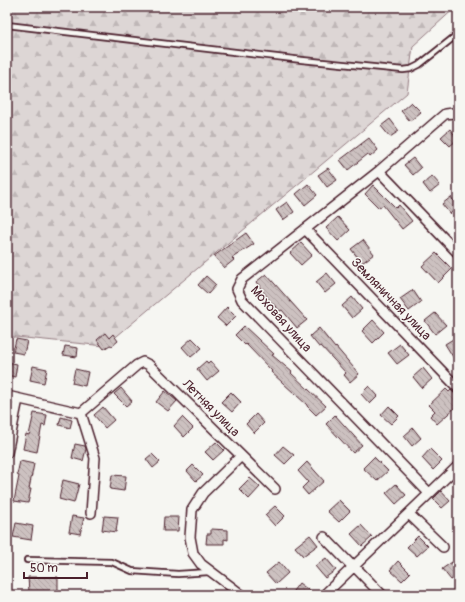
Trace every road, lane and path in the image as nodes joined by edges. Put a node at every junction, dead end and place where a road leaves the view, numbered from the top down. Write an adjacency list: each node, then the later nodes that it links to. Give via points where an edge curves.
1 (7, 25): 2 (lane, via 402,70 411,69 419,64)
2 (458, 34)
3 (458, 116): 4 (street, Моховая улица, via 453,113 445,114)
4 (379, 171): 5 (street, Моховая улица); 6 (street)
5 (305, 229): 7 (street, Земляничная улица); 15 (street, Моховая улица, via 242,279 237,289 242,300)
6 (458, 253)
7 (458, 388)
8 (7, 396): 9 (street)
9 (18, 399): 10 (street); 11 (street)
10 (81, 413): 12 (street, Летняя улица, via 143,362 185,399); 16 (street, via 95,458)
11 (7, 453)
12 (241, 456): 14 (street); 22 (street, Летняя улица, via 203,493 192,510 190,537 193,553)
13 (458, 466): 15 (street)
14 (275, 489)
15 (428, 493): 17 (street)
16 (91, 513)
17 (409, 514): 19 (street); 21 (street)
18 (324, 537): 21 (street)
19 (443, 547)
20 (27, 560): 22 (lane, via 112,562 132,571 178,574)
21 (354, 566): 24 (street); 25 (street)
22 (211, 572): 23 (street, Летняя улица)
23 (242, 595)
24 (324, 595)
25 (382, 595)

